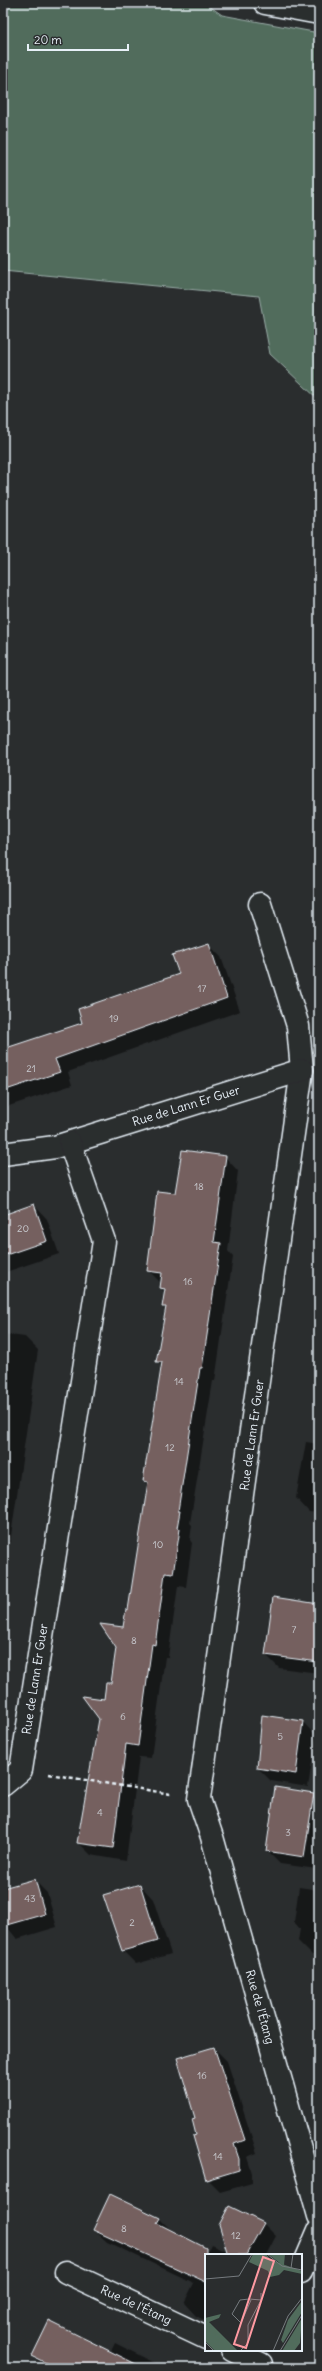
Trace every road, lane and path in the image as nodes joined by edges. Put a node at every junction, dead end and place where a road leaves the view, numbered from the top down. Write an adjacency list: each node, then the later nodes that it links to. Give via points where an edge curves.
1 (266, 3): 2 (street)
2 (319, 13)
3 (260, 904): 4 (street, Rue de Lann Er Guer, via 298,1026)
4 (302, 1070): 5 (street, Rue de Lann Er Guer); 9 (street, Rue de Lann Er Guer)
5 (70, 1143): 6 (street, Rue de Lann Er Guer); 7 (street, Rue de Lann Er Guer, via 104,1241)
6 (3, 1154)
7 (21, 1770): 8 (street); 9 (path)
8 (3, 1785)
9 (199, 1799): 10 (street, Rue de l'Étang)
10 (319, 2216)
11 (319, 2230): 12 (street)
12 (302, 2270)
13 (66, 2272): 14 (street, Rue de l'Étang)
14 (205, 2338)
15 (235, 2351): 16 (street)
16 (263, 2361)

